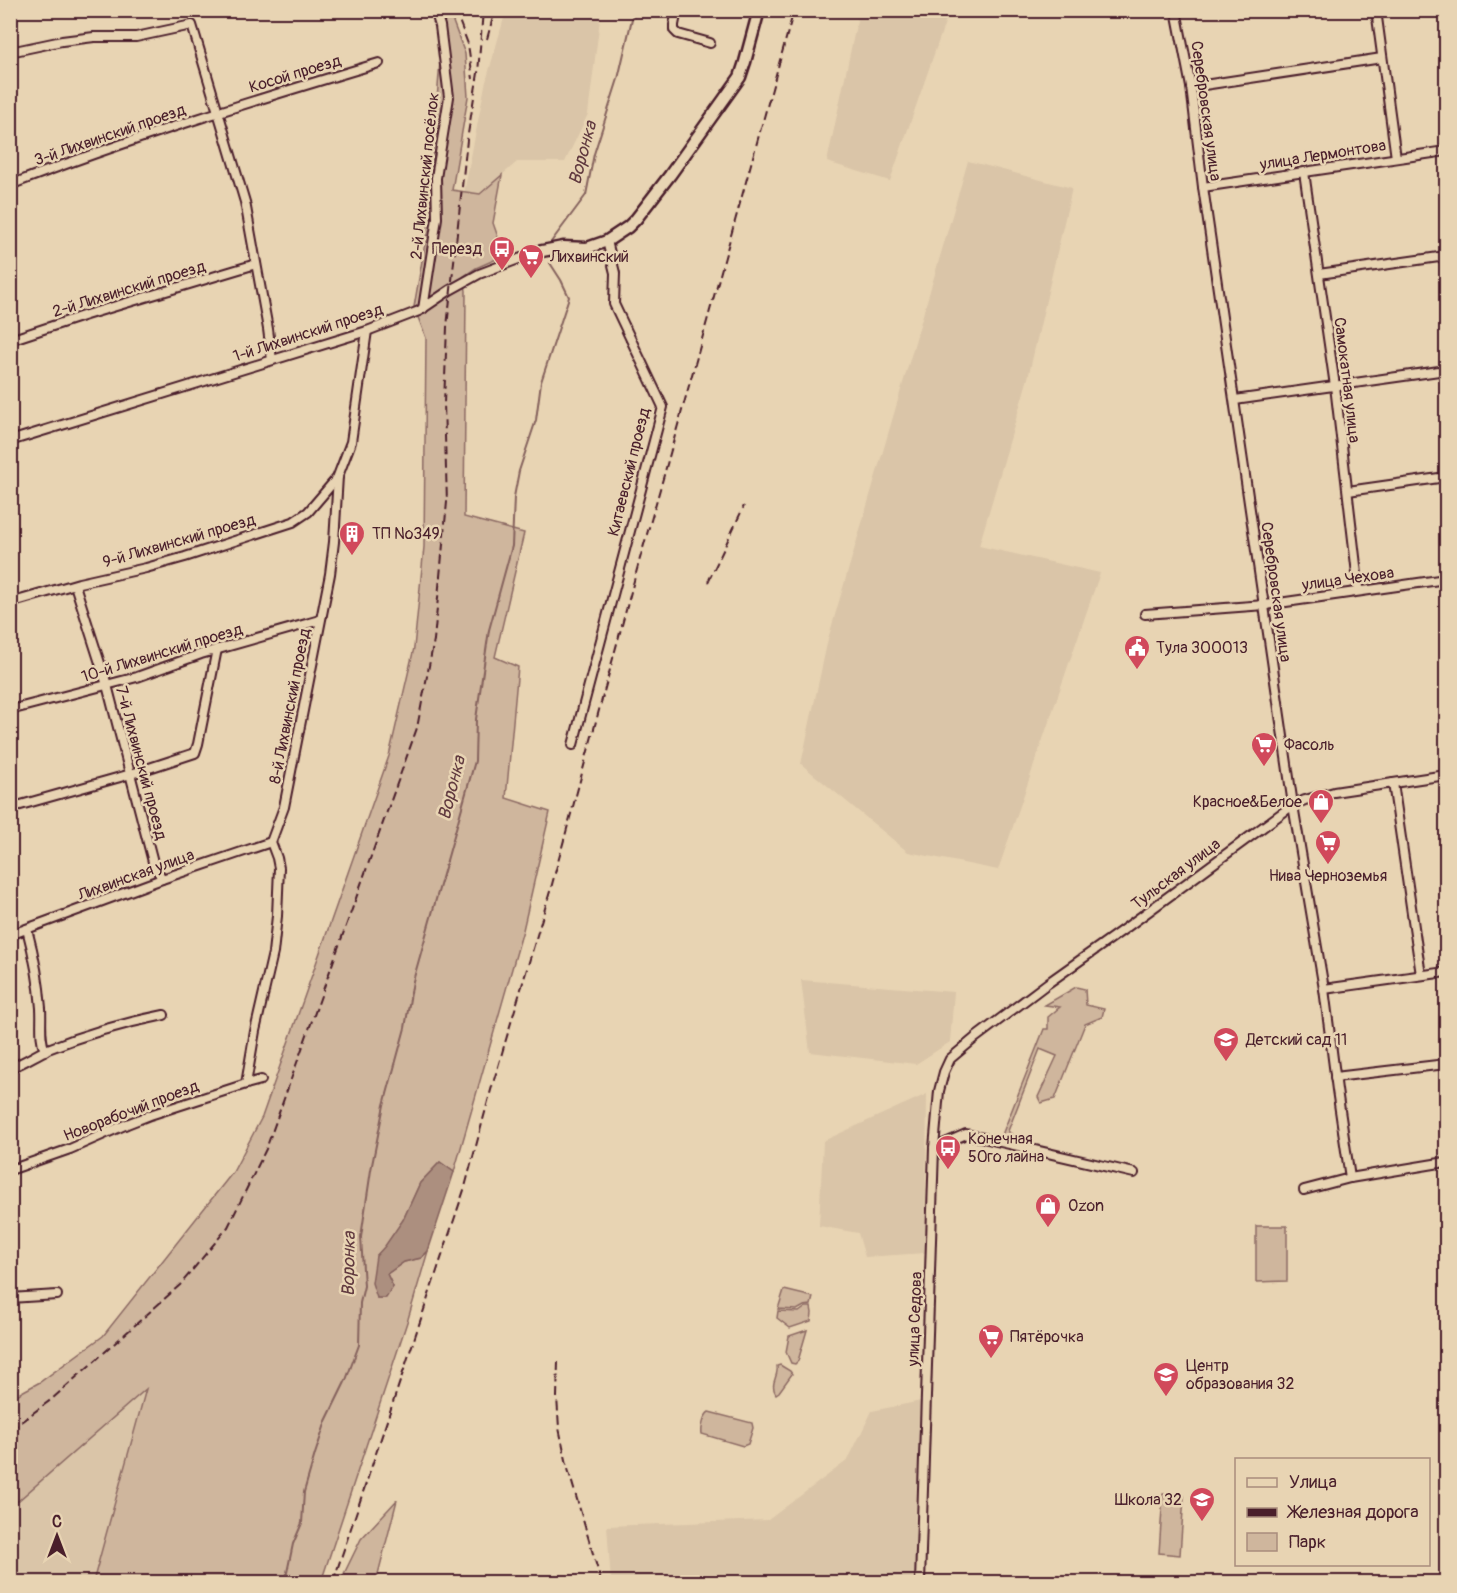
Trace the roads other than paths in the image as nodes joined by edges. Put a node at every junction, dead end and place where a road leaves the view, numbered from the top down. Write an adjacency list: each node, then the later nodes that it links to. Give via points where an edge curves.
1 (435, 10): 23 (street, 2-й Лихвинский посёлок, via 441,26 449,97 436,178 436,218)
2 (677, 10): 7 (street, via 674,30)
3 (759, 10): 18 (street, via 740,77 648,204 628,227)
4 (1176, 10): 11 (street, Серебровская улица)
5 (1394, 10): 6 (street)
6 (1376, 12): 9 (street)
7 (710, 43)
8 (10, 52): 12 (street, via 94,37 136,37 192,25)
9 (1382, 57): 11 (street); 14 (street)
10 (379, 63): 12 (street, Косой проезд)
11 (1191, 87): 17 (street, Серебровская улица)
12 (218, 113): 16 (street, 3-й Лихвинский проезд); 21 (street, via 245,202)
13 (1446, 151): 14 (street, улица Лермонтова)
14 (1396, 158): 15 (street, улица Лермонтова)
15 (1304, 172): 17 (street, улица Лермонтова); 22 (street, Самокатная улица)
16 (10, 185)
17 (1203, 187): 29 (street, Серебровская улица)
18 (607, 241): 19 (street, 1-й Лихвинский проезд, via 586,248); 44 (street, Китаевский проезд, via 615,273 614,304 663,407)
19 (537, 252): 23 (street, 1-й Лихвинский проезд, via 469,279)
20 (1446, 256): 22 (street)
21 (256, 264): 25 (street, 2-й Лихвинский проезд); 26 (street)
22 (1319, 274): 28 (street, Самокатная улица)
23 (423, 309): 24 (street, 1-й Лихвинский проезд)
24 (367, 331): 26 (street, 1-й Лихвинский проезд); 31 (street, 8-й Лихвинский проезд, via 351,442)
25 (10, 340)
26 (272, 360): 30 (street, 1-й Лихвинский проезд)
27 (1446, 370): 28 (street)
28 (1335, 386): 29 (street); 33 (street, Самокатная улица)
29 (1235, 400): 38 (street, Серебровская улица)
30 (10, 441)
31 (338, 476): 35 (street, 9-й Лихвинский проезд, via 308,512 293,522 185,557); 40 (street, 8-й Лихвинский проезд, via 332,558)
32 (1446, 477): 33 (street)
33 (1348, 491): 36 (street, Самокатная улица)
34 (1446, 579): 36 (street, улица Чехова)
35 (75, 585): 37 (street, 9-й Лихвинский проезд); 42 (street, 7-й Лихвинский проезд)
36 (1359, 591): 38 (street, улица Чехова)
37 (10, 603)
38 (1265, 605): 39 (street, улица Чехова); 48 (street, Серебровская улица)
39 (1145, 614)
40 (320, 620): 41 (street, 10-й Лихвинский проезд); 50 (street, 8-й Лихвинский проезд, via 284,807)
41 (217, 649): 42 (street, 10-й Лихвинский проезд); 45 (street, via 197,751)
42 (106, 685): 43 (street, 10-й Лихвинский проезд); 45 (street, 7-й Лихвинский проезд)
43 (10, 710)
44 (573, 745)
45 (131, 774): 49 (street); 51 (street, 7-й Лихвинский проезд, via 153,862)
46 (1446, 775): 47 (street, Тульская улица)
47 (1393, 783): 48 (street, Тульская улица, via 1334,792); 55 (street)
48 (1293, 805): 56 (street, Серебровская улица); 59 (street, Тульская улица)
49 (10, 808)
50 (271, 842): 51 (street, Лихвинская улица); 64 (street, via 279,873 273,953)
51 (162, 879): 52 (street, Лихвинская улица)
52 (27, 929): 53 (street, Лихвинская улица); 58 (street, via 34,955)
53 (10, 935)
54 (1446, 972): 55 (street)
55 (1421, 975): 56 (street)
56 (1324, 989): 62 (street, Серебровская улица)
57 (164, 1015): 58 (street, via 120,1024)
58 (45, 1051): 61 (street)
59 (950, 1059): 65 (street, улица Седова, via 939,1091)
60 (1446, 1064): 62 (street)
61 (10, 1068)
62 (1335, 1077): 69 (street, Серебровская улица)
63 (261, 1080): 64 (street, Новорабочий проезд)
64 (246, 1084): 67 (street, Новорабочий проезд, via 150,1115)
65 (934, 1148): 68 (street, via 966,1134); 73 (street, улица Седова)
66 (1446, 1162): 69 (street)
67 (10, 1170)
68 (1134, 1173)
69 (1350, 1178): 70 (street)
70 (1305, 1190)
71 (57, 1295): 72 (street)
72 (10, 1298)
73 (920, 1582)

